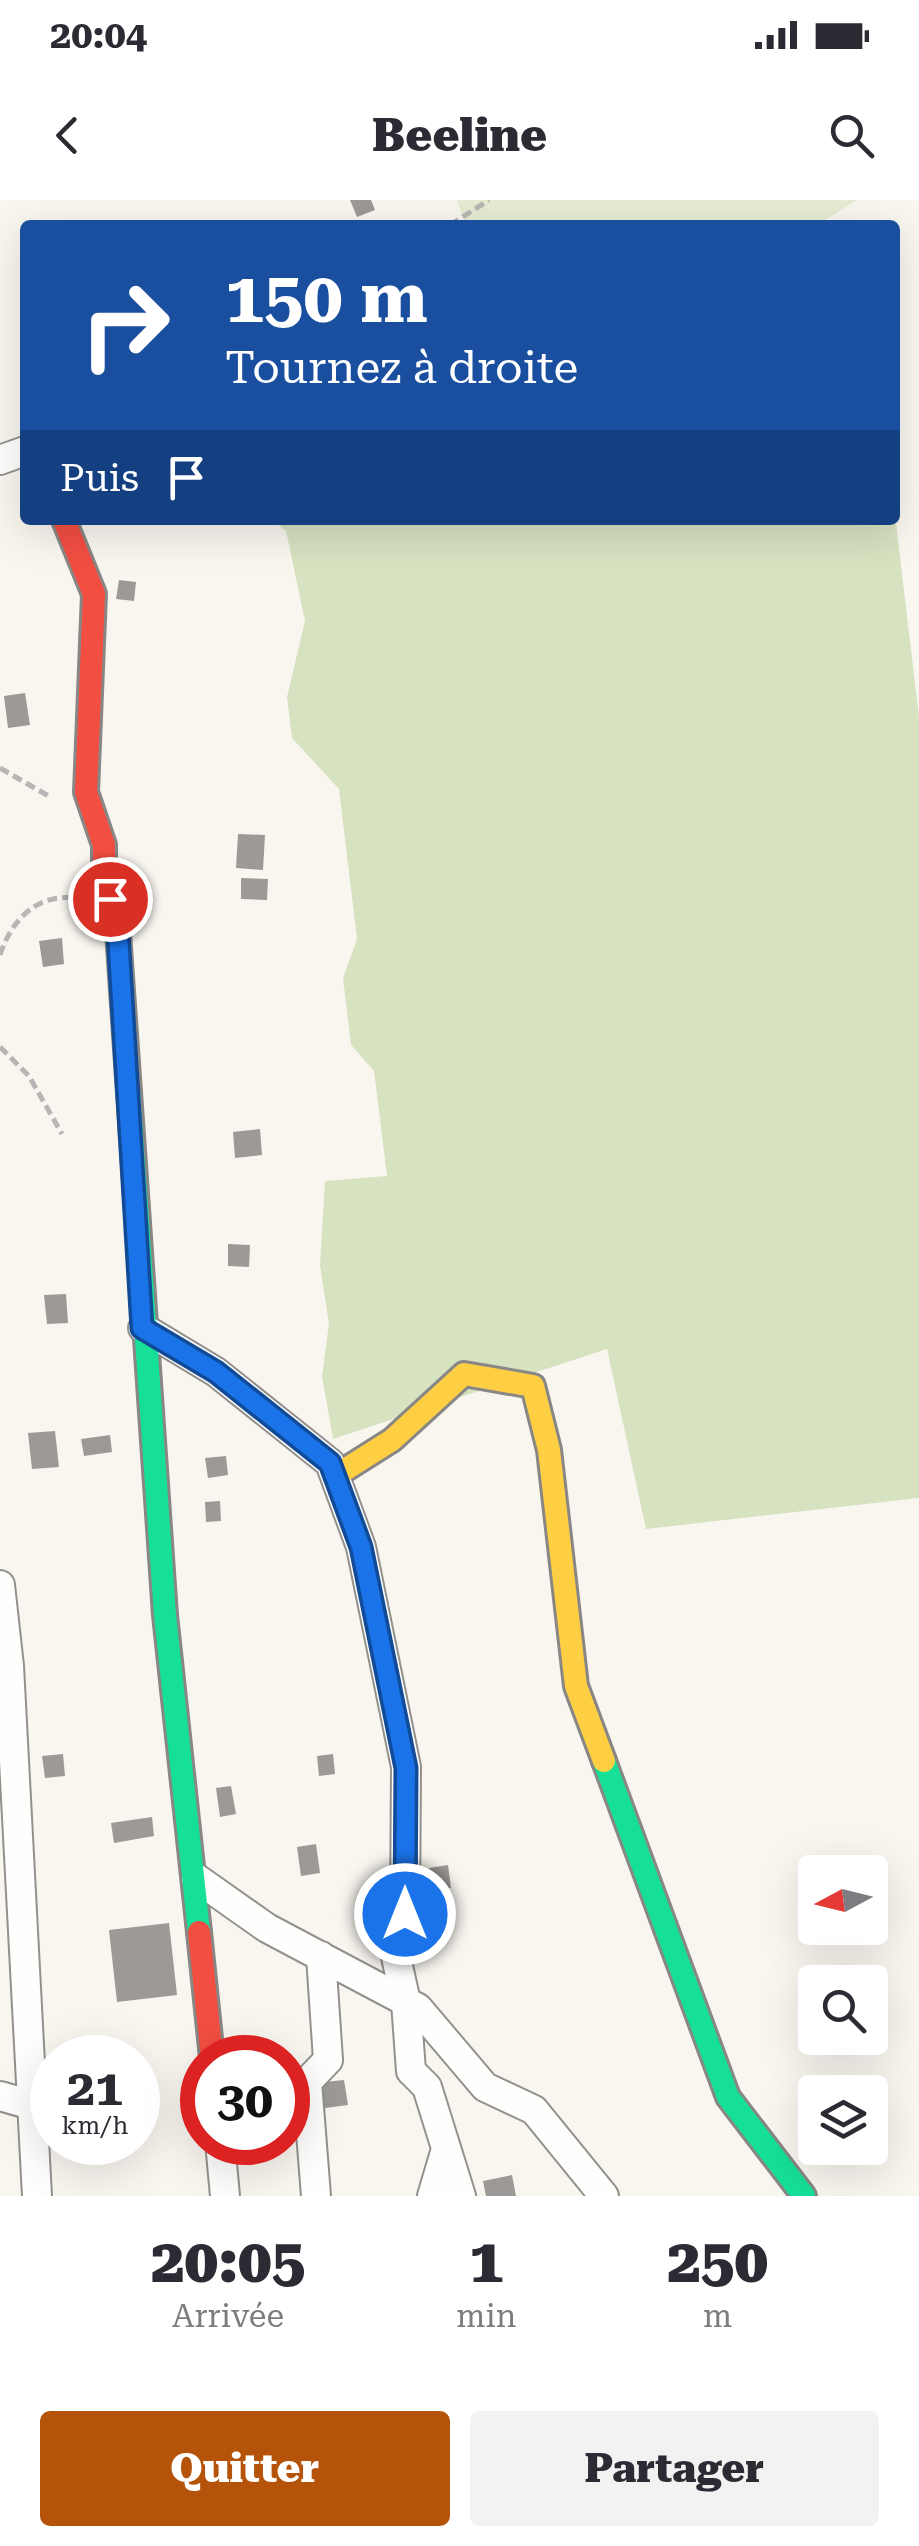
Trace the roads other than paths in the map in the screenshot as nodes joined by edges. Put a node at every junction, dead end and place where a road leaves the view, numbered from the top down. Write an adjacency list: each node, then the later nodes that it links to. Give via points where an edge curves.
1 (66, 525): 2 (street, via 94,594 86,792 117,918)
2 (142, 1328): 3 (street, via 216,1372 330,1463); 6 (street, via 164,1614)
3 (335, 1476): 10 (street, via 361,1547 406,1768 405,1914 396,1957); 26 (street, via 392,1440 464,1374 533,1386 548,1450 576,1686 728,2097)
4 (0, 1585): 5 (street)
5 (9, 1807): 7 (street)
6 (196, 1878): 8 (street, via 267,1928); 12 (street)
7 (26, 1953): 9 (street); 11 (street)
8 (322, 1956): 10 (street); 13 (street, via 328,2060)
9 (0, 1974)
10 (406, 2002): 16 (street, via 411,2071 427,2086); 25 (street, via 485,2087 534,2110)
11 (31, 2035)
12 (210, 2035)
13 (310, 2074)
14 (0, 2096): 15 (street)
15 (30, 2105)
16 (446, 2150): 23 (street); 24 (street)
17 (310, 2161): 22 (street)
18 (36, 2165): 20 (street)
19 (222, 2165): 21 (street)
20 (37, 2196)
21 (225, 2196)
22 (316, 2196)
23 (432, 2196)
24 (462, 2196)
25 (604, 2196)
26 (804, 2196)

